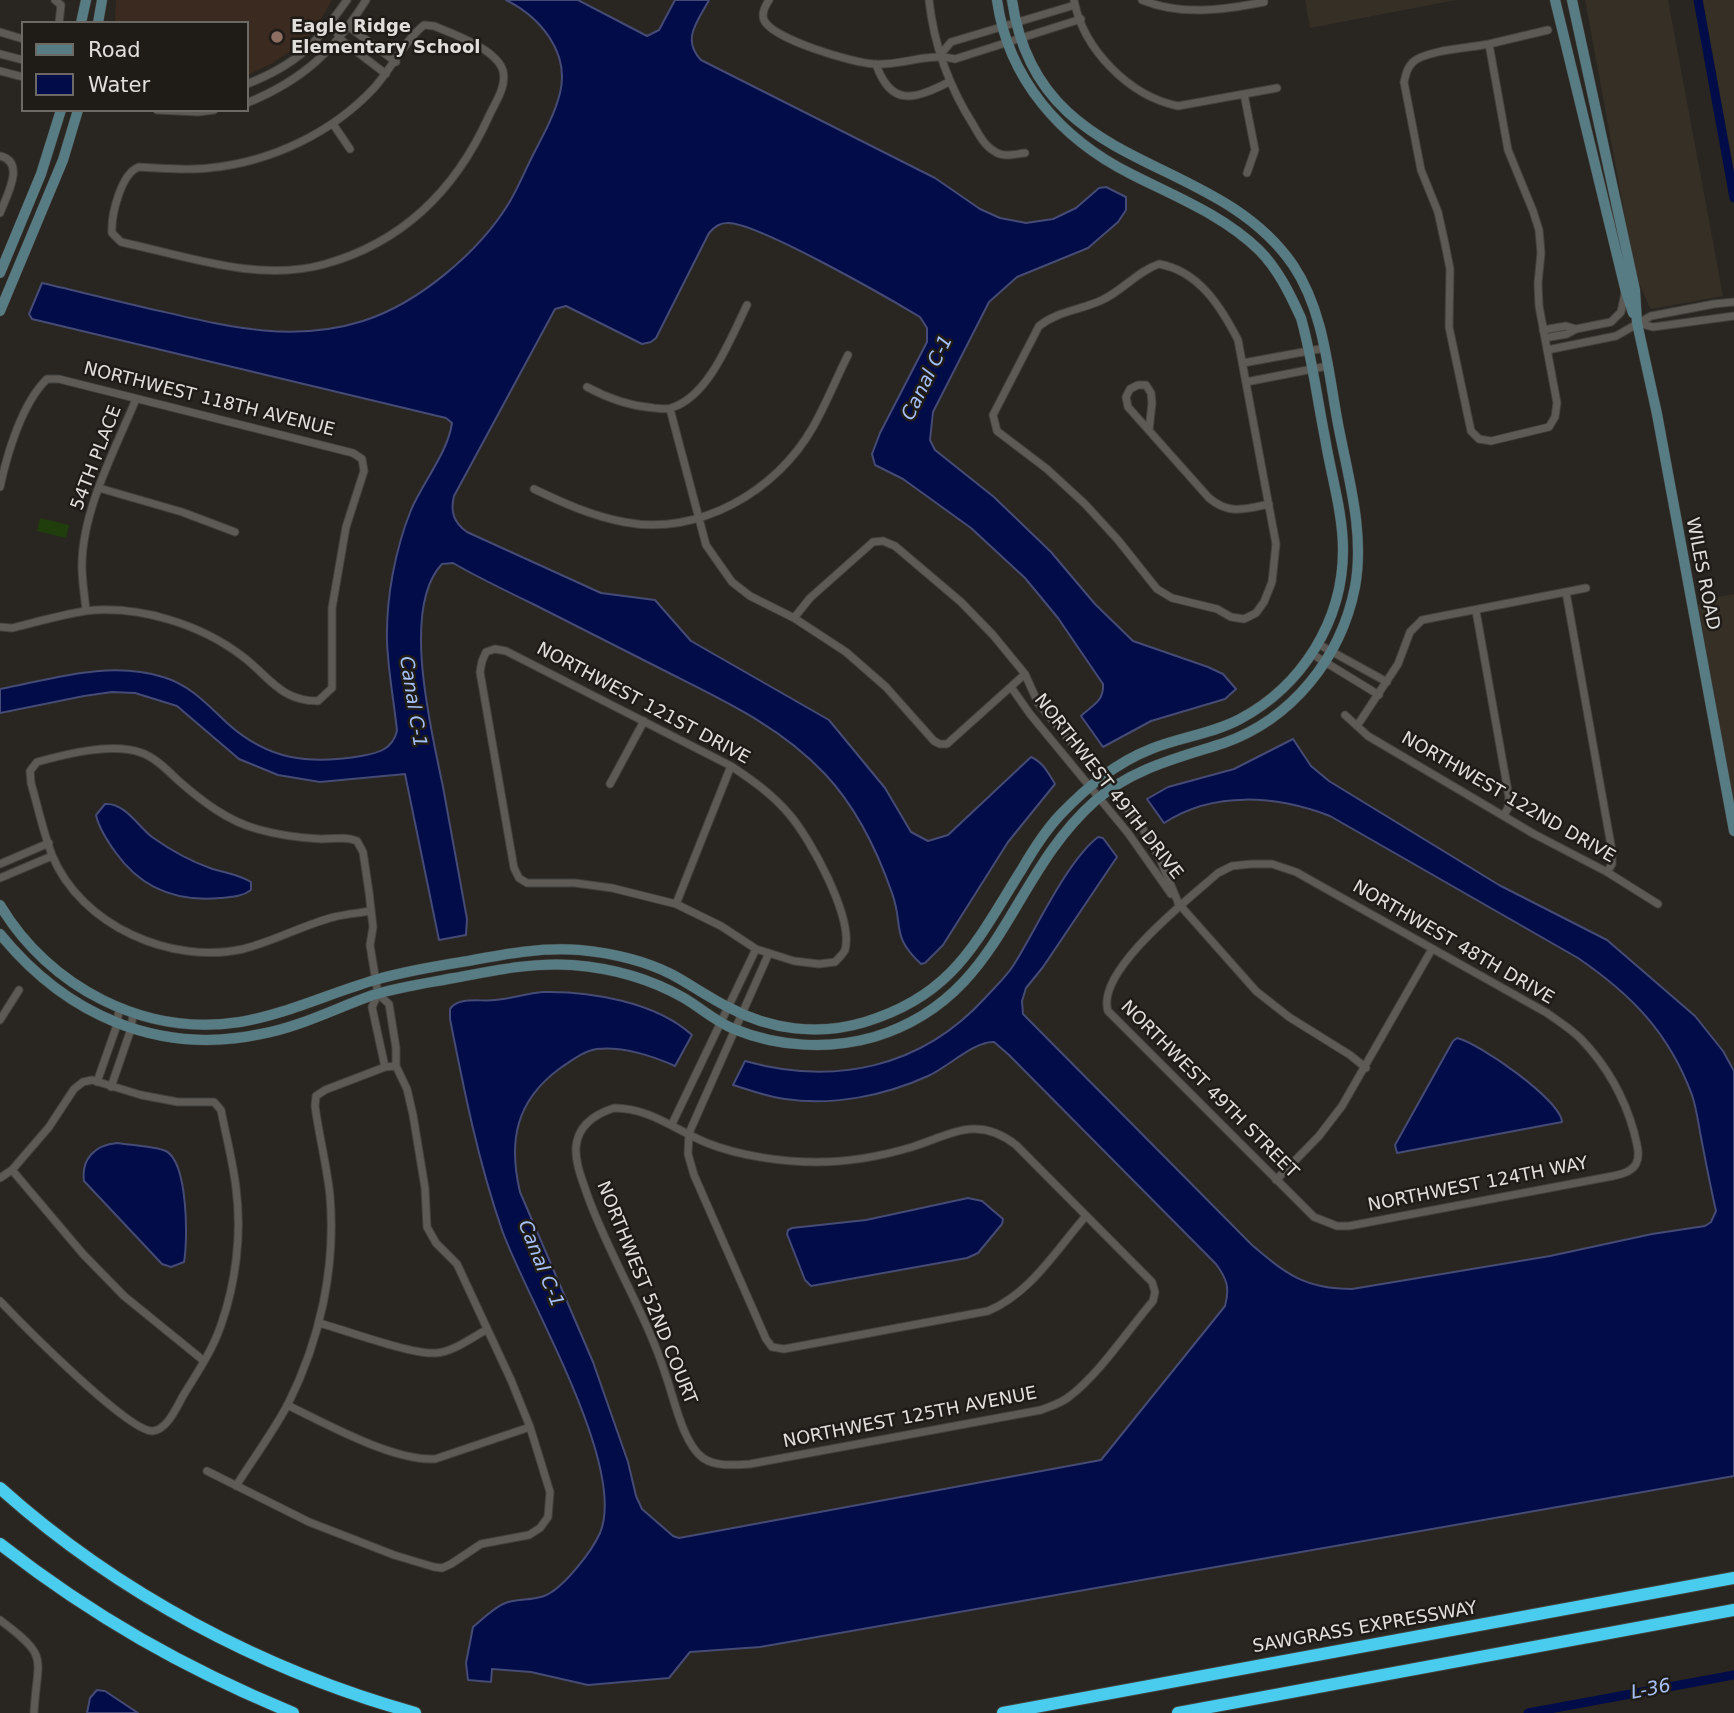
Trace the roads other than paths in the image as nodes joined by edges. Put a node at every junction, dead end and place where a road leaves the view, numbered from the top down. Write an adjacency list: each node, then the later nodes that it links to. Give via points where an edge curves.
1 (55, 0): 17 (street, via 61,5)
2 (86, 0): 18 (street)
3 (102, 0): 19 (street)
4 (347, 0): 20 (street)
5 (366, 0): 22 (street)
6 (769, 0): 37 (street, via 763,11 769,27 803,45)
7 (929, 0): 33 (street)
8 (997, 0): 23 (street)
9 (1012, 0): 21 (street)
10 (1142, 0): 15 (street, via 1211,11)
11 (1555, 0): 56 (street, WILES ROAD)
12 (1572, 0): 61 (street, WILES ROAD, via 1625,237)
13 (1074, 2): 16 (street); 21 (street)
14 (1264, 2): 15 (street)
15 (1229, 4)
16 (1081, 19): 28 (street); 44 (street, via 1101,58 1164,103 1178,106)
17 (59, 21)
18 (81, 21)
19 (98, 21)
20 (332, 22): 22 (street); 27 (street); 42 (street, via 302,55)
21 (1015, 23): 23 (street); 28 (street)
22 (349, 27): 27 (street); 31 (street)
23 (1001, 27): 29 (street); 33 (street, via 951,42)
24 (1548, 30): 30 (street)
25 (0, 32): 26 (street)
26 (21, 38)
27 (340, 39): 36 (street); 45 (street, via 303,73)
28 (1020, 39): 29 (street); 66 (street, via 1052,95 1095,135 1221,201 1273,241 1307,292)
29 (1006, 43): 33 (street, via 955,59); 68 (street, via 1031,90 1055,119 1106,160 1216,216 1261,252 1289,291)
30 (1489, 44): 63 (street, via 1508,150 1539,230 1538,283); 67 (street, via 1426,55 1407,69 1404,82 1420,170 1438,212 1450,269 1450,327 1465,408 1471,431 1479,439 1491,441 1549,427 1557,403)
31 (383, 52): 35 (street); 36 (street)
32 (0, 54): 34 (street)
33 (940, 55): 37 (street); 41 (street)
34 (21, 59)
35 (396, 62): 39 (street); 48 (street, via 416,31 424,25 434,26 495,56 504,84 457,174 426,209 393,235 324,264 280,271 230,267 121,242 112,233 111,221 127,175 139,167 209,168 245,161 285,149)
36 (374, 64): 39 (street)
37 (876, 64): 41 (street, via 881,80 902,96 915,97)
38 (0, 71): 40 (street)
39 (386, 74): 48 (street)
40 (21, 76)
41 (949, 82): 50 (street, via 981,139 994,152)
42 (248, 84)
43 (1277, 88): 44 (street)
44 (1244, 94): 52 (street, via 1255,150)
45 (248, 102)
46 (60, 112): 55 (street, via 41,174)
47 (77, 112): 59 (street, via 63,160)
48 (333, 124): 49 (street)
49 (350, 149)
50 (1025, 153)
51 (0, 156): 53 (street, via 8,158 15,172)
52 (1247, 173)
53 (2, 203): 54 (street)
54 (0, 212)
55 (0, 273)
56 (1626, 292): 61 (street, WILES ROAD); 62 (street, via 1615,320)
57 (1734, 303): 61 (street, via 1651,316)
58 (747, 305): 76 (street, via 704,384)
59 (0, 311)
60 (1734, 316): 61 (street, via 1653,327)
61 (1637, 323): 65 (street, via 1616,336); 108 (street, WILES ROAD)
62 (1576, 329): 63 (street, via 1566,326); 64 (street)
63 (1544, 334): 64 (street); 67 (street)
64 (1562, 335): 65 (street)
65 (1565, 346): 67 (street)
66 (1325, 348): 68 (street); 71 (street)
67 (1547, 349)
68 (1309, 351): 70 (street); 72 (street)
69 (848, 355): 82 (street, via 813,428 782,468 746,497)
70 (1243, 363): 73 (street); 81 (street, via 1234,331 1207,291 1185,274 1158,264 1102,300 1049,318 1039,326 993,415 993,424 1085,504 1157,589 1231,617 1244,619 1255,613 1272,582 1276,544)
71 (1328, 366): 72 (street); 91 (street, via 1357,518 1359,558 1354,591)
72 (1312, 369): 73 (street); 90 (street, via 1343,546 1339,588)
73 (1247, 382): 81 (street)
74 (587, 387): 76 (street, via 637,407)
75 (136, 399): 78 (street, NORTHWEST 118TH AVENUE, via 47,379 37,389 20,425); 79 (street, 54TH PLACE); 86 (street, NORTHWEST 118TH AVENUE, via 362,458 365,471 337,569 332,688 318,701 294,697 210,635 169,619)
76 (670, 409): 82 (street)
77 (1149, 430): 77 (street, via 1128,407 1129,388 1146,385 1151,393); 81 (street, via 1221,508 1240,510)
78 (0, 487)
79 (99, 488): 83 (street); 86 (street, 54TH PLACE, via 82,566)
80 (534, 489): 82 (street, via 599,517 627,523 664,525)
81 (1269, 504)
82 (699, 519): 88 (street, via 706,545 732,582)
83 (235, 532)
84 (1586, 588): 85 (street)
85 (1566, 592): 87 (street); 112 (street, via 1612,850)
86 (86, 611): 89 (street)
87 (1476, 611): 95 (street, via 1415,625); 107 (street, via 1509,797)
88 (794, 618): 94 (street, NORTHWEST 49TH DRIVE, via 847,563 873,542 883,541 961,602); 96 (street, via 846,652 940,744 959,735)
89 (0, 627)
90 (1318, 644): 91 (street); 92 (street)
91 (1333, 652): 93 (street); 95 (street)
92 (1312, 654): 93 (street); 102 (street, via 1283,689 1241,719 1151,749)
93 (1325, 663): 97 (street); 105 (street, via 1292,703 1262,724 1224,743 1159,763)
94 (1025, 674): 96 (street); 102 (street, NORTHWEST 49TH DRIVE, via 1038,703)
95 (1387, 682): 97 (street)
96 (1011, 687): 104 (street, NORTHWEST 49TH DRIVE)
97 (1379, 695): 100 (street)
98 (1345, 715): 100 (street, NORTHWEST 122ND DRIVE)
99 (644, 721): 101 (street, NORTHWEST 121ST DRIVE); 103 (street); 114 (street, NORTHWEST 121ST DRIVE, via 506,651 486,652 481,661 519,878 527,883 612,888)
100 (1357, 726): 107 (street, NORTHWEST 122ND DRIVE)
101 (732, 766): 114 (street); 122 (street, NORTHWEST 121ST DRIVE, via 790,814 826,874 846,935 844,952 835,962 794,961)
102 (1101, 777): 104 (street); 105 (street, NORTHWEST 49TH DRIVE)
103 (610, 784)
104 (1088, 786): 106 (street, NORTHWEST 49TH DRIVE); 129 (street, via 1036,846 954,971 916,1002 871,1020 824,1029 776,1026)
105 (1111, 788): 106 (street); 117 (street, NORTHWEST 49TH DRIVE, via 1140,824)
106 (1098, 799): 117 (street, NORTHWEST 49TH DRIVE); 134 (street, via 1051,852 972,974 936,1007 880,1035 834,1044 805,1045)
107 (1504, 815): 112 (street, NORTHWEST 122ND DRIVE)
108 (1734, 831)
109 (49, 843): 110 (street); 111 (street); 118 (street, via 31,783 30,771 37,762 98,749 143,753 202,801 255,829 293,837 357,841 363,852)
110 (52, 856): 113 (street); 118 (street, via 79,895 101,916 130,935 191,953 245,948 334,917)
111 (0, 864)
112 (1607, 872): 115 (street, NORTHWEST 122ND DRIVE)
113 (0, 878)
114 (676, 904): 120 (street)
115 (1658, 904)
116 (0, 905): 127 (street, via 19,934 49,964)
117 (1180, 907): 121 (street, NORTHWEST 48TH DRIVE, via 1232,866 1272,864 1296,872); 137 (street, NORTHWEST 49TH DRIVE, via 1256,991); 147 (street, NORTHWEST 49TH STREET, via 1129,955 1107,991 1108,1011)
118 (371, 911): 123 (street)
119 (0, 934): 132 (street, via 54,989)
120 (756, 949): 122 (street); 126 (street)
121 (1432, 949): 137 (street); 144 (street, NORTHWEST 48TH DRIVE, via 1546,1013 1579,1037 1620,1092 1637,1143)
122 (769, 953): 129 (street)
123 (375, 980): 125 (street); 126 (street, via 528,950 583,950 638,960); 128 (street, via 244,1021 195,1024)
124 (19, 990): 130 (street)
125 (378, 994): 131 (street, via 485,972 562,964 607,968 648,981); 133 (street, via 263,1034 200,1040); 135 (street, via 389,1004); 136 (street, via 372,1007)
126 (727, 1007): 129 (street); 131 (street)
127 (119, 1009): 128 (street); 132 (street)
128 (133, 1014): 133 (street)
129 (741, 1014): 134 (street)
130 (0, 1020)
131 (719, 1022): 134 (street); 138 (street)
132 (117, 1025): 133 (street); 140 (street)
133 (131, 1029): 141 (street)
134 (735, 1030): 139 (street)
135 (396, 1066): 136 (street); 152 (street, via 407,1089 420,1154 427,1227 457,1264)
136 (385, 1067): 151 (street, via 316,1096 330,1195 331,1249)
137 (1366, 1068): 147 (street, via 1319,1136)
138 (696, 1074): 139 (street); 142 (street)
139 (712, 1080): 143 (street)
140 (97, 1082): 141 (street); 145 (street, via 83,1082 74,1089)
141 (111, 1087): 153 (street, via 178,1102 214,1102 221,1110 237,1188 239,1229 221,1325)
142 (672, 1124): 143 (street); 156 (street, NORTHWEST 52ND COURT, via 633,1108 599,1113 579,1135 577,1164 592,1209 659,1355 686,1432)
143 (689, 1133): 148 (street, via 707,1143 752,1155 817,1162 881,1155 960,1129 993,1131 1016,1145); 148 (street, via 694,1175 772,1347 784,1349 1006,1304 1024,1290)
144 (1635, 1166): 149 (street, NORTHWEST 124TH WAY, via 1613,1176 1349,1226)
145 (12, 1170): 146 (street); 153 (street, via 124,1296)
146 (0, 1178)
147 (1276, 1180): 149 (street, NORTHWEST 49TH STREET)
148 (1086, 1216): 156 (street, NORTHWEST 125TH AVENUE, via 1152,1282 1155,1292 1153,1301 1069,1398 1041,1410 750,1464)
149 (1325, 1223)
150 (0, 1301): 153 (street, via 93,1391 144,1430 155,1431 165,1424)
151 (319, 1323): 152 (street, via 435,1353); 154 (street)
152 (486, 1331): 155 (street)
153 (204, 1361)
154 (287, 1405): 155 (street, via 419,1460 435,1459); 158 (street)
155 (530, 1427): 158 (street, via 550,1492 548,1517 529,1535 481,1544 442,1567 344,1537)
156 (704, 1458)
157 (207, 1471): 158 (street)
158 (236, 1486)
159 (0, 1488): 166 (highway, via 116,1576 215,1634 303,1675)
160 (0, 1544): 165 (highway, via 146,1644)
161 (1734, 1578): 167 (highway, SAWGRASS EXPRESSWAY)
162 (1734, 1610): 168 (highway)
163 (0, 1620): 164 (street, via 27,1640 38,1658)
164 (34, 1713)
165 (293, 1713)
166 (415, 1713)
167 (1003, 1713)
168 (1178, 1713)

